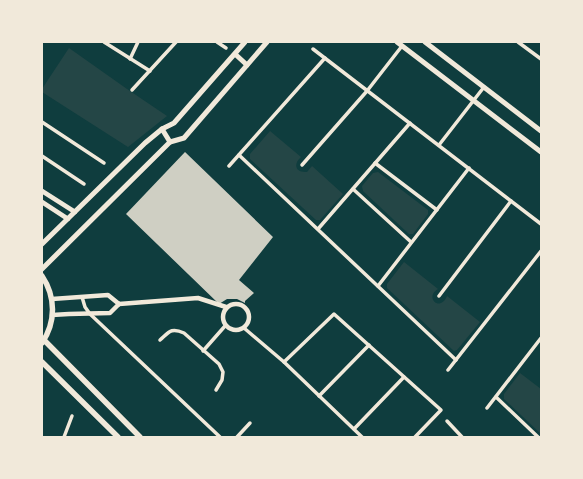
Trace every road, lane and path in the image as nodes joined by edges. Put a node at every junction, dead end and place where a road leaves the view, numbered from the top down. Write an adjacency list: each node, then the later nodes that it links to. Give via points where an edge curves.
1 (104, 42): 15 (street)
2 (138, 42): 15 (street)
3 (176, 42): 18 (street)
4 (217, 42): 11 (street)
5 (245, 42): 13 (main road)
6 (267, 42): 17 (main road)
7 (397, 42): 10 (main road)
8 (425, 42): 19 (main road)
9 (518, 42): 16 (street)
10 (402, 46): 21 (street); 22 (main road)
11 (226, 48)
12 (313, 49): 14 (street)
13 (235, 54): 17 (main road); 25 (main road, via 174,123)
14 (325, 58): 21 (street); 30 (street)
15 (130, 59): 18 (street)
16 (541, 60)
17 (247, 65): 27 (main road, via 184,138)
18 (150, 71): 20 (street)
19 (484, 87): 22 (street); 26 (main road)
20 (132, 90)
21 (368, 91): 24 (street); 34 (street)
22 (473, 100): 28 (street); 29 (main road)
23 (42, 122): 32 (street)
24 (410, 123): 28 (street); 33 (street)
25 (162, 129): 27 (main road); 43 (main road, via 144,143)
26 (541, 131)
27 (170, 142): 50 (main road)
28 (439, 145): 36 (street)
29 (541, 152)
30 (239, 155): 35 (street); 46 (street)
31 (42, 156): 37 (street)
32 (104, 163)
33 (375, 163): 38 (street); 42 (street)
34 (302, 165)
35 (229, 166)
36 (469, 168): 40 (street); 42 (street)
37 (84, 184)
38 (353, 189): 46 (street); 47 (street)
39 (42, 191): 43 (street)
40 (511, 201): 45 (street); 53 (street)
41 (42, 202): 44 (street)
42 (437, 210): 47 (street)
43 (75, 212): 44 (main road)
44 (68, 219): 48 (main road)
45 (541, 224)
46 (318, 229): 52 (street)
47 (411, 242): 52 (street)
48 (42, 244)
49 (541, 251): 67 (street)
50 (42, 269)
51 (42, 276): 55 (main road)
52 (378, 286): 67 (street)
53 (439, 296)
54 (82, 297): 55 (street); 56 (street, via 108,296); 58 (street)
55 (52, 299): 59 (main road)
56 (119, 304): 57 (street, via 198,298); 58 (street, via 110,313)
57 (226, 308): 60 (street, via 222,317); 61 (street, via 236,304 246,308 249,318)
58 (90, 314): 59 (street); 83 (street)
59 (52, 315): 64 (main road)
60 (225, 326): 61 (street, via 234,331); 66 (street)
61 (244, 328): 69 (street)
62 (541, 338): 74 (street)
63 (160, 340): 66 (street, via 172,330 178,330)
64 (43, 342): 82 (main road)
65 (369, 345): 69 (street, via 334,314); 71 (street); 73 (street)
66 (203, 351): 72 (street, via 219,364 223,372)
67 (456, 360): 70 (street)
68 (42, 362): 81 (main road)
69 (284, 362): 73 (street)
70 (448, 370)
71 (404, 377): 79 (street); 86 (street, via 441,410)
72 (216, 390)
73 (319, 396): 79 (street)
74 (496, 397): 75 (street); 88 (street)
75 (487, 408)
76 (72, 416): 80 (street)
77 (447, 421): 87 (street)
78 (250, 423): 84 (street)
79 (354, 429): 85 (street)
80 (64, 437)
81 (118, 437)
82 (140, 437)
83 (220, 437)
84 (236, 437)
85 (362, 437)
86 (415, 437)
87 (462, 437)
88 (538, 437)

